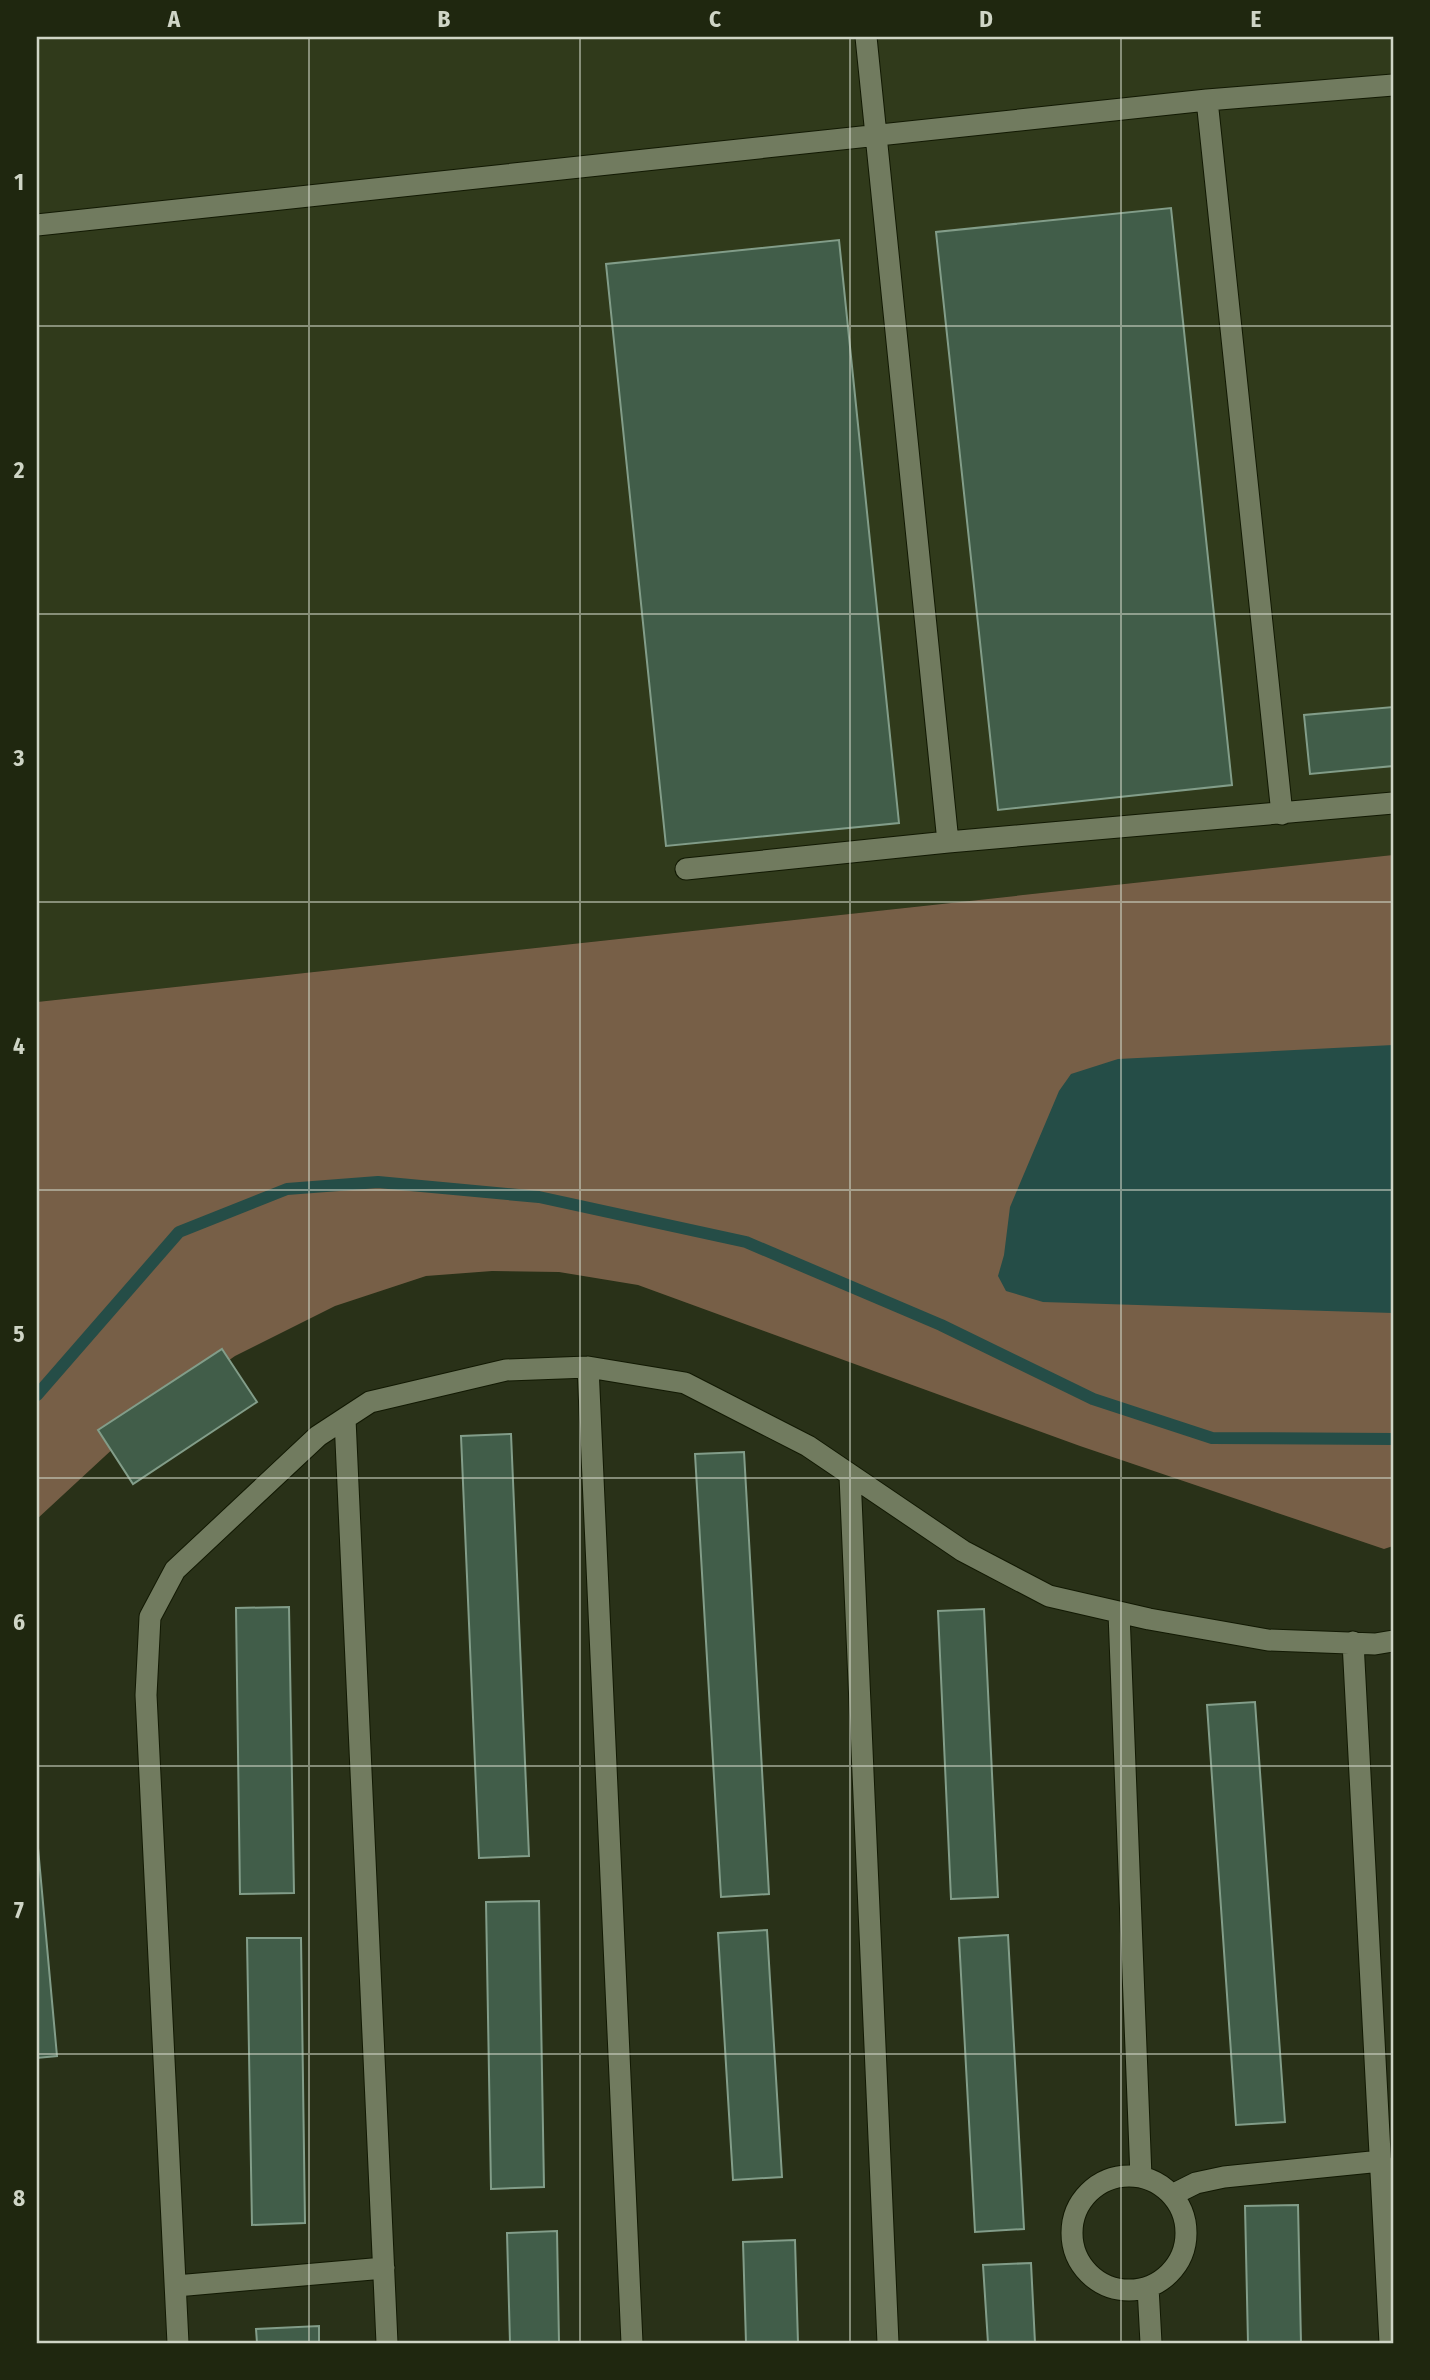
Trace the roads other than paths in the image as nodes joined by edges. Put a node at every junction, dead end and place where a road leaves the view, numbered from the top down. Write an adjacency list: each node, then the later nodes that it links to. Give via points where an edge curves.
1 (866, 37): 4 (lane)
2 (1393, 85): 3 (lane)
3 (1207, 100): 4 (lane); 7 (lane)
4 (876, 134): 5 (lane); 8 (lane)
5 (37, 225)
6 (1393, 803): 7 (lane)
7 (1282, 814): 8 (lane)
8 (948, 842): 9 (lane)
9 (686, 869)
10 (589, 1367): 11 (lane, via 506,1370 370,1402); 12 (lane, via 685,1382 808,1446); 24 (lane)
11 (345, 1419): 19 (lane); 20 (lane, via 318,1436 175,1570 150,1617 146,1695)
12 (850, 1476): 13 (lane, via 963,1551 1049,1597); 25 (lane)
13 (1119, 1613): 15 (lane, via 1268,1640); 17 (lane)
14 (1393, 1641): 15 (lane)
15 (1353, 1642): 16 (lane)
16 (1381, 2161): 18 (lane, via 1224,2177); 27 (lane)
17 (1141, 2177): 18 (lane); 21 (lane, via 1121,2176 1103,2182 1088,2193 1072,2227 1081,2264 1094,2278 1129,2290)
18 (1172, 2195): 21 (lane, via 1182,2211 1185,2247 1177,2265)
19 (384, 2268): 20 (lane); 23 (lane)
20 (176, 2286): 22 (lane)
21 (1148, 2287): 26 (lane)
22 (177, 2343)
23 (387, 2343)
24 (632, 2343)
25 (888, 2343)
26 (1151, 2343)
27 (1390, 2343)

